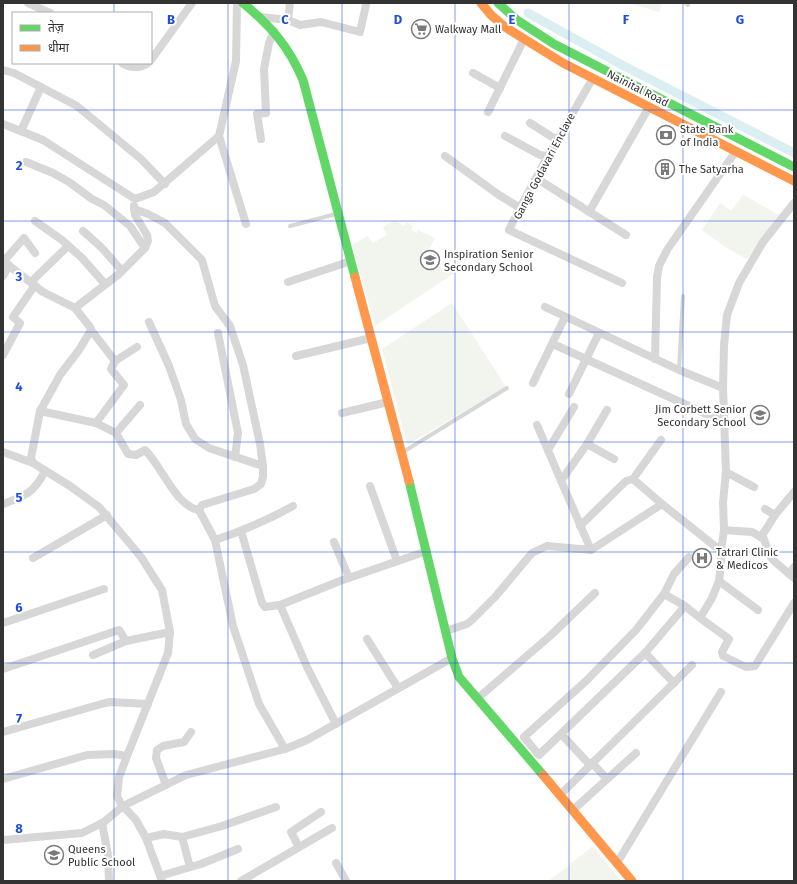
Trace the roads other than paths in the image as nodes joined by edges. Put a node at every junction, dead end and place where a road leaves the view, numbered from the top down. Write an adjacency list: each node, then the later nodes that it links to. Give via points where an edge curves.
1 (28, 3): 9 (street)
2 (192, 3): 14 (street)
3 (237, 3): 27 (street, via 236,61)
4 (243, 3): 10 (main road)
5 (290, 3): 11 (street)
6 (498, 3): 35 (main road, Nainital Road, via 520,23 554,44)
7 (366, 5): 11 (street, via 360,32 321,22 300,25)
8 (477, 5): 13 (main road, Nainital Road)
9 (48, 12)
10 (261, 17): 11 (street); 12 (main road)
11 (288, 20)
12 (274, 31): 29 (street, via 264,69 266,113 257,114); 44 (main road, via 296,60)
13 (524, 39): 19 (main road, Nainital Road); 21 (street)
14 (152, 59)
15 (123, 64): 16 (street, via 136,67)
16 (147, 64)
17 (3, 70): 20 (street)
18 (473, 73): 21 (street)
19 (593, 78): 22 (main road, Nainital Road); 30 (street, Ganga Godavari Enclave)
20 (41, 87): 26 (street); 38 (street, via 77,106 141,159)
21 (500, 88): 23 (street)
22 (650, 107): 31 (main road, Nainital Road); 43 (street)
23 (488, 112)
24 (530, 123): 30 (street)
25 (3, 124): 26 (street)
26 (21, 131): 39 (street, via 43,140)
27 (219, 136): 38 (street); 46 (street)
28 (505, 136): 33 (street, via 540,155)
29 (260, 139)
30 (557, 140): 33 (street, Ganga Godavari Enclave)
31 (736, 152): 37 (main road, Nainital Road); 75 (street, via 667,250 659,266)
32 (445, 156): 41 (street)
33 (548, 156): 36 (street, Ganga Godavari Enclave)
34 (26, 162): 51 (street, via 53,173 104,205 130,226)
35 (794, 167)
36 (536, 178): 41 (street, Ganga Godavari Enclave); 43 (street)
37 (794, 181)
38 (165, 184): 39 (street)
39 (135, 200): 42 (street)
40 (794, 203): 80 (street, via 763,242 739,283 727,314)
41 (520, 208): 58 (street, Ganga Godavari Enclave, via 510,230)
42 (134, 209): 51 (street, via 147,235); 100 (street, via 165,223 202,260 215,306 230,326 243,365)
43 (589, 212): 49 (street)
44 (338, 213): 47 (lane); 54 (main road)
45 (35, 221): 50 (street)
46 (246, 224)
47 (290, 226)
48 (83, 231): 55 (street)
49 (626, 235)
50 (68, 246): 59 (street); 60 (street)
51 (145, 248): 55 (street)
52 (35, 253): 53 (street, via 24,238)
53 (5, 262): 56 (street); 59 (street)
54 (351, 262): 57 (street); 69 (main road)
55 (122, 271): 60 (street)
56 (3, 276)
57 (288, 282)
58 (622, 283)
59 (33, 284): 63 (street); 72 (street, via 12,317 20,323)
60 (105, 284): 63 (street)
61 (683, 296): 77 (lane)
62 (545, 307): 64 (street)
63 (75, 308): 66 (street)
64 (565, 317): 67 (street); 70 (street)
65 (149, 322): 97 (street, via 169,366 186,424 195,439 209,448)
66 (91, 330): 76 (street); 86 (street, via 60,375)
67 (599, 332): 74 (street); 75 (street)
68 (218, 333): 97 (street, via 238,433)
69 (371, 338): 73 (street); 82 (main road)
70 (553, 344): 74 (street); 78 (street)
71 (137, 347): 76 (street)
72 (3, 355)
73 (296, 356)
74 (586, 359): 81 (street); 88 (street)
75 (655, 359): 77 (street)
76 (115, 361): 89 (street, via 111,369 124,385)
77 (679, 370): 80 (street)
78 (533, 383)
79 (507, 388): 96 (lane)
80 (723, 388): 88 (street)
81 (569, 394)
82 (388, 402): 87 (street); 96 (main road)
83 (140, 405): 91 (street)
84 (574, 407): 94 (street)
85 (607, 410): 93 (street)
86 (40, 411): 89 (street); 99 (street)
87 (342, 413)
88 (724, 422): 102 (street)
89 (96, 423): 91 (street)
90 (537, 425): 94 (street)
91 (116, 433): 112 (street, via 128,454 136,455 145,450 186,505)
92 (661, 440): 103 (street)
93 (587, 444): 98 (street); 104 (street)
94 (548, 450): 104 (street)
95 (3, 452): 99 (street)
96 (401, 454): 122 (main road)
97 (235, 457): 100 (street)
98 (614, 459)
99 (32, 463): 101 (street)
100 (263, 466): 112 (street, via 261,484 254,490 202,505)
101 (45, 471): 108 (street, via 39,484 25,496); 113 (street, via 100,507)
102 (726, 472): 106 (street); 116 (street)
103 (634, 479): 109 (street); 115 (street, via 626,481)
104 (561, 482): 115 (street)
105 (370, 486): 126 (street)
106 (754, 488)
107 (794, 492): 114 (street)
108 (3, 504)
109 (662, 504): 121 (street); 123 (street)
110 (293, 506): 117 (street)
111 (765, 509): 114 (street)
112 (199, 510): 119 (street)
113 (107, 515): 125 (street); 140 (street, via 141,557 162,590)
114 (775, 516): 118 (street)
115 (580, 526): 121 (street)
116 (724, 530): 118 (street, via 752,532); 123 (street)
117 (241, 531): 119 (street); 134 (street, via 262,604 265,607)
118 (761, 538): 127 (street, via 764,539 774,561)
119 (215, 540): 157 (street, via 233,626 259,704)
120 (334, 542): 128 (street)
121 (591, 550): 139 (street, via 547,546 540,548 532,553 472,620)
122 (427, 551): 126 (street); 139 (main road)
123 (721, 551): 129 (street)
124 (689, 557): 132 (street, via 674,574)
125 (33, 558)
126 (397, 561): 128 (street)
127 (792, 573)
128 (349, 578): 134 (street)
129 (719, 581): 136 (street); 137 (street)
130 (104, 589): 138 (street)
131 (595, 593): 151 (street)
132 (664, 594): 135 (street); 156 (street, via 636,630 586,681 524,737 539,755)
133 (794, 603): 137 (street, via 755,666 746,667 723,656 722,652 729,639)
134 (280, 605): 153 (street)
135 (685, 606): 137 (street); 143 (street)
136 (758, 610)
137 (700, 618)
138 (3, 623)
139 (446, 631): 145 (main road)
140 (170, 632): 142 (street); 152 (street, via 168,653)
141 (367, 639): 149 (street)
142 (126, 641): 144 (street); 147 (street, via 119,630)
143 (645, 653): 148 (street); 156 (street)
144 (94, 655)
145 (452, 658): 149 (street); 151 (main road, via 459,677)
146 (692, 665): 148 (street)
147 (3, 669)
148 (674, 682): 160 (street)
149 (398, 688): 153 (street)
150 (721, 692): 177 (street)
151 (478, 698): 164 (main road)
152 (148, 704): 154 (street, via 104,703); 159 (street)
153 (336, 724): 157 (street)
154 (3, 732)
155 (191, 732): 163 (street, via 184,742 163,746 157,750 156,758)
156 (561, 734): 160 (street)
157 (285, 749): 163 (street, via 186,775)
158 (636, 752): 162 (street)
159 (126, 756): 161 (street, via 87,755); 165 (street, via 119,777 117,796)
160 (591, 764): 162 (street); 164 (street)
161 (3, 779)
162 (607, 779): 167 (street)
163 (166, 785): 165 (street)
164 (560, 795): 167 (main road)
165 (123, 806): 169 (street); 172 (street, via 136,820)
166 (276, 807): 171 (street)
167 (573, 810): 177 (main road)
168 (321, 812): 174 (street, via 291,832)
169 (102, 823): 173 (street, via 82,834); 180 (street)
170 (332, 828): 174 (street)
171 (182, 837): 172 (street, via 164,834); 178 (street)
172 (146, 838): 179 (street)
173 (3, 840)
174 (299, 847): 181 (street)
175 (238, 849): 178 (street)
176 (336, 863): 182 (street)
177 (617, 863): 183 (main road)
178 (190, 867): 179 (street)
179 (161, 878)
180 (110, 881)
181 (241, 881)
182 (346, 881)
183 (632, 881)

